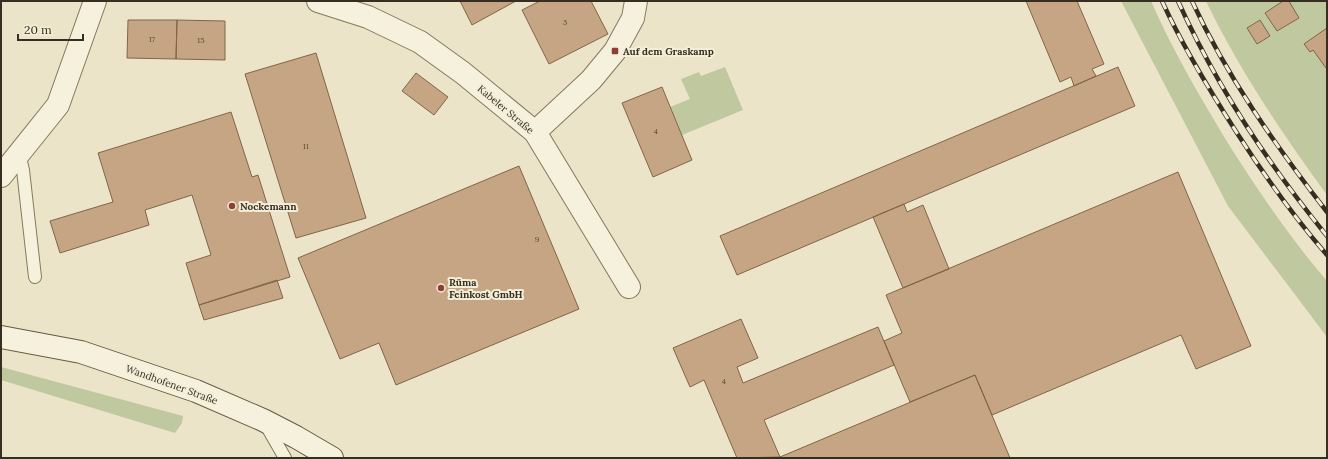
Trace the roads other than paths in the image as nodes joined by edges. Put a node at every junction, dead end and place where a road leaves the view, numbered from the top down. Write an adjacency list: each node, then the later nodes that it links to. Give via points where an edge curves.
1 (95, 1): 5 (street, via 58,105)
2 (318, 1): 4 (street, Kabeler Straße, via 368,17 420,42 463,73)
3 (636, 1): 4 (street, via 634,18 615,51 591,80)
4 (535, 132): 8 (street, Kabeler Straße)
5 (19, 154): 6 (street); 7 (lane)
6 (1, 176)
7 (35, 277)
8 (629, 287)
9 (1, 336): 10 (street, Wandhofener Straße, via 81,352 196,391)
10 (263, 420): 11 (lane); 12 (street, Wandhofener Straße)
11 (285, 458)
12 (332, 458)

